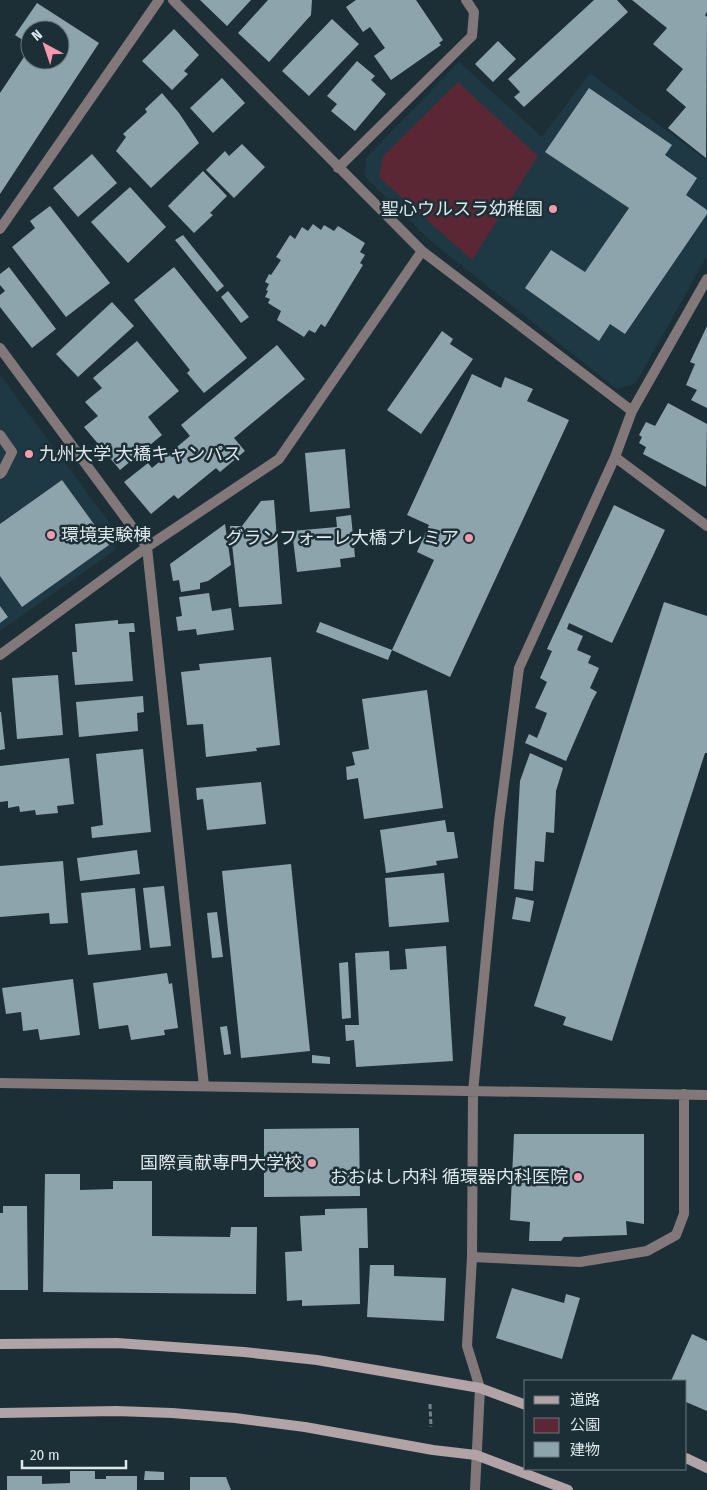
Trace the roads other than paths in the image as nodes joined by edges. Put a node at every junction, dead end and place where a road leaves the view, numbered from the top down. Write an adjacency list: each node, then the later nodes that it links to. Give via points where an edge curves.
1 (160, 0): 5 (street)
2 (173, 0): 4 (street)
3 (466, 0): 4 (street, via 474,12 472,36)
4 (338, 168): 6 (street)
5 (0, 229)
6 (422, 251): 9 (street); 14 (street, via 279,459)
7 (707, 279): 9 (street)
8 (0, 348): 14 (street)
9 (632, 411): 11 (street)
10 (0, 435): 12 (street, via 12,452)
11 (615, 457): 13 (street); 18 (street, via 519,668 499,822)
12 (0, 474)
13 (707, 526)
14 (147, 547): 15 (street); 17 (street)
15 (0, 654)
16 (0, 1083): 17 (street)
17 (204, 1086): 18 (street)
18 (473, 1092): 19 (street); 21 (street)
19 (684, 1094): 20 (street); 21 (street, via 684,1214 676,1235 647,1251 580,1262)
20 (707, 1095)
21 (472, 1257): 23 (street, via 467,1346)
22 (0, 1344): 23 (street, via 117,1343 225,1350 317,1360)
23 (480, 1388): 24 (street); 26 (street)
24 (524, 1404)
25 (0, 1413): 26 (street, via 116,1411 235,1418)
26 (476, 1456): 29 (street); 30 (street)
27 (687, 1458): 28 (street)
28 (707, 1468)
29 (476, 1490)
30 (568, 1490)

